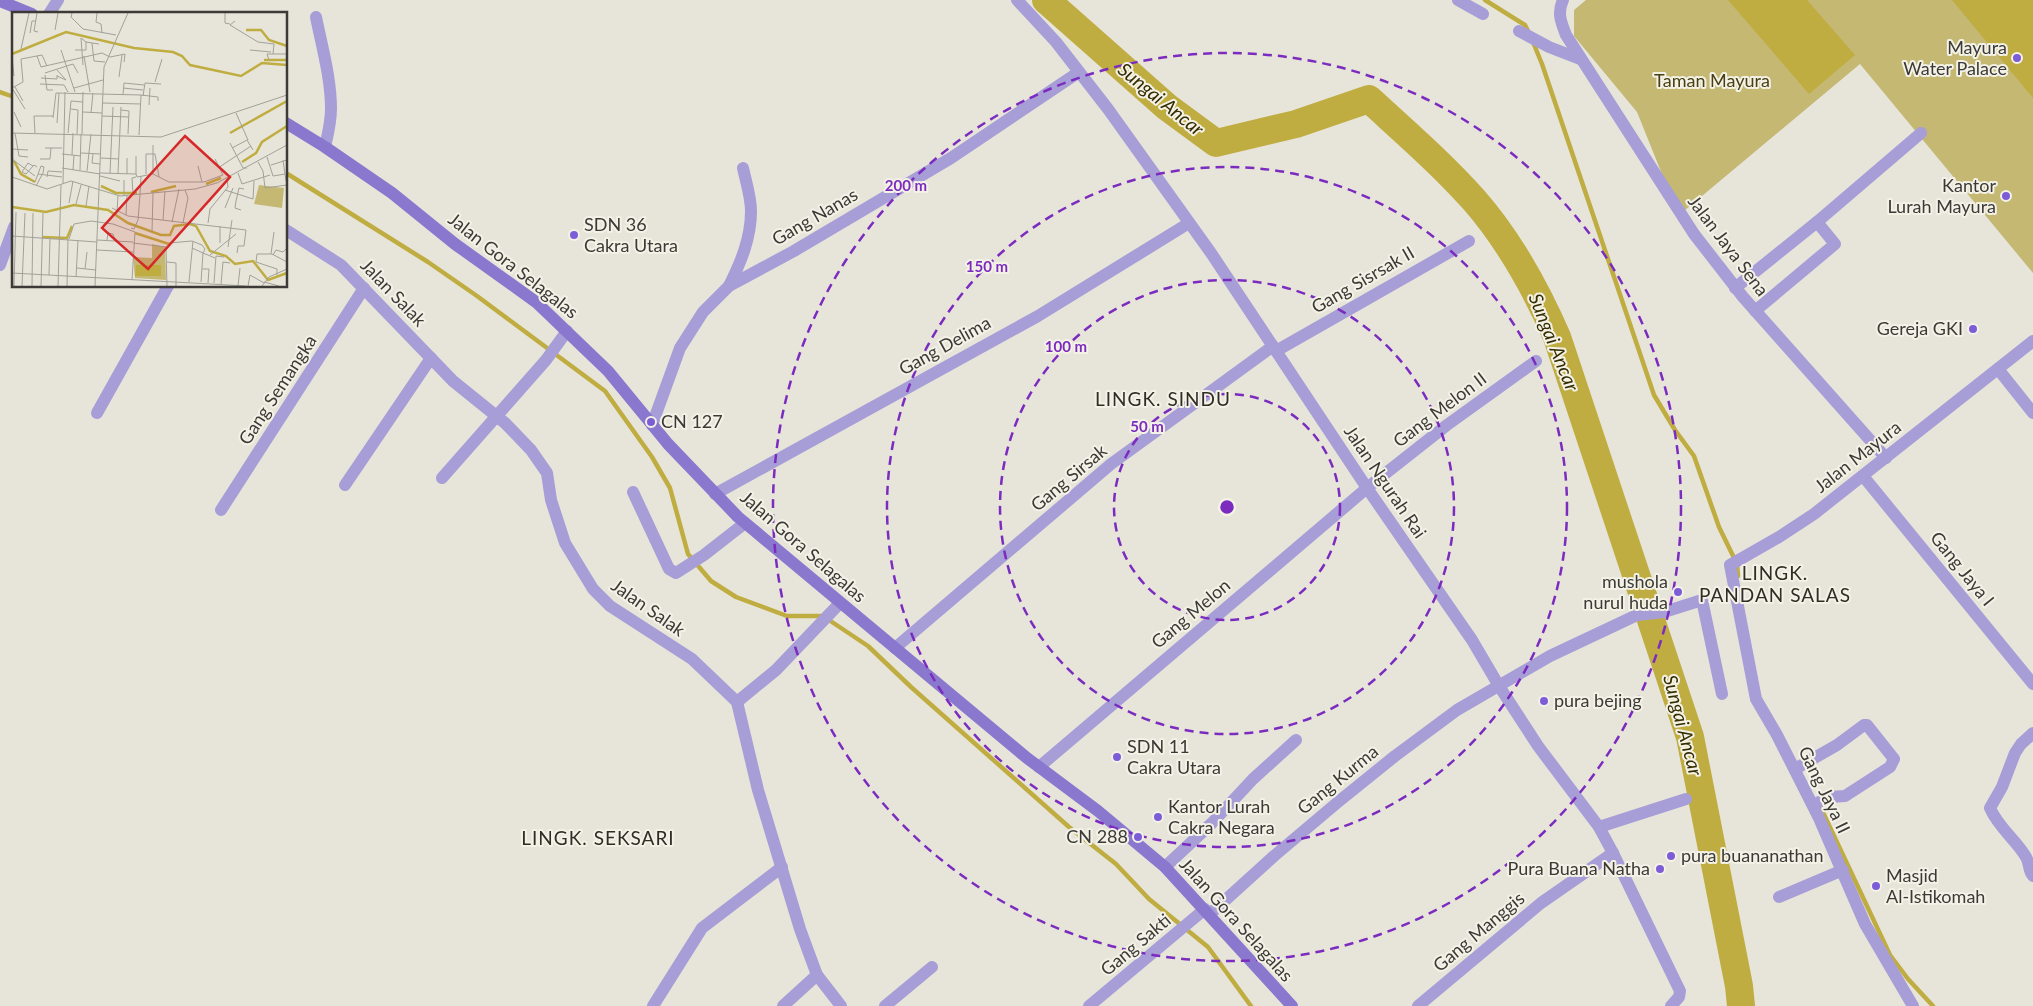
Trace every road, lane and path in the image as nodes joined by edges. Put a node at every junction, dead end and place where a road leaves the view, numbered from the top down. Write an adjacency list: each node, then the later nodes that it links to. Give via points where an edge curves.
1 (58, 0): 7 (street)
2 (1017, 0): 12 (street, Jalan Ngurah Rai)
3 (1458, 0): 8 (street)
4 (1563, 0): 11 (street, Jalan Jaya Sena, via 1560,18)
5 (0, 1): 6 (street)
6 (27, 12)
7 (50, 12)
8 (1484, 14)
9 (316, 17): 15 (street, via 331,108)
10 (1518, 31): 11 (street)
11 (1580, 60): 27 (street, Jalan Jaya Sena, via 1694,234)
12 (1079, 72): 18 (street, Jalan Ngurah Rai); 24 (street, Gang Nanas, via 951,158)
13 (288, 125): 15 (street, Jalan Gora Selagalas)
14 (1922, 133): 17 (street)
15 (325, 147): 29 (street, Jalan Gora Selagalas, via 510,282)
16 (743, 168): 24 (street, via 751,209 750,228 748,243)
17 (1817, 222): 27 (street); 28 (street, via 1835,244)
18 (1189, 223): 31 (street, Jalan Ngurah Rai); 45 (street, Gang Delima, via 1038,316)
19 (288, 231): 26 (street, Jalan Salak, via 341,264)
20 (12, 234): 22 (street)
21 (1469, 240): 31 (street, Gang Sisrsak II)
22 (7, 252): 23 (street)
23 (0, 265)
24 (729, 286): 38 (street, Gang Nanas, via 703,312 680,348)
25 (167, 288): 35 (street)
26 (364, 288): 32 (street, Jalan Salak); 46 (street, Gang Semangka)
27 (1735, 288): 28 (street, Jalan Jaya Sena)
28 (1755, 311): 39 (street, Jalan Jaya Sena)
29 (567, 331): 37 (street); 38 (street, Jalan Gora Selagalas, via 620,385)
30 (2033, 341): 34 (street, Jalan Mayura)
31 (1275, 348): 43 (street, Jalan Ngurah Rai); 50 (street, Gang Sirsak, via 1112,464)
32 (431, 358): 37 (street, Jalan Salak); 42 (street)
33 (1536, 361): 43 (street, Gang Melon II)
34 (1998, 369): 36 (street); 39 (street, Jalan Mayura)
35 (97, 413)
36 (2033, 413)
37 (497, 416): 41 (street); 54 (street, Jalan Salak, via 542,463 559,529 593,589 610,606 692,659)
38 (652, 426): 45 (street, Jalan Gora Selagalas)
39 (1886, 458): 40 (street, Jalan Mayura)
40 (1864, 476): 48 (street, Jalan Mayura, via 1814,514 1735,563); 51 (street, Gang Jaya I)
41 (442, 478)
42 (345, 485)
43 (1367, 488): 52 (street, Jalan Ngurah Rai, via 1472,640); 58 (street, Gang Melon)
44 (633, 492): 47 (street, via 669,569 676,573)
45 (715, 494): 47 (street, Jalan Gora Selagalas)
46 (221, 510)
47 (745, 523): 49 (street, Jalan Gora Selagalas)
48 (1734, 580): 57 (street, Gang Jaya II, via 1756,699)
49 (840, 603): 50 (street, Jalan Gora Selagalas); 54 (street, via 776,670)
50 (895, 648): 58 (street, Jalan Gora Selagalas)
51 (2032, 682)
52 (1499, 686): 53 (street, Gang Kurma, via 1550,656 1640,614 1664,612 1702,600); 61 (street, Jalan Ngurah Rai); 68 (street, Gang Kurma, via 1456,710 1395,756)
53 (1722, 694)
54 (737, 702): 63 (street, via 758,790)
55 (2033, 733): 66 (street, via 2015,752 1990,808 2028,859)
56 (1296, 740): 64 (street)
57 (1800, 765): 60 (street, Gang Jaya II); 60 (street, via 1866,725 1894,759 1890,767 1845,796 1829,797)
58 (1039, 767): 64 (street, Jalan Gora Selagalas)
59 (1686, 799): 61 (street)
60 (1814, 804): 65 (street, Gang Jaya II)
61 (1599, 827): 62 (street, Jalan Ngurah Rai)
62 (1613, 853): 77 (street, Gang Manggis, via 1541,903); 78 (street, Jalan Ngurah Rai, via 1680,991)
63 (782, 867): 70 (street); 72 (street, via 702,928)
64 (1165, 867): 68 (street, Jalan Gora Selagalas)
65 (1843, 870): 67 (street); 79 (street, Gang Jaya II, via 1865,924)
66 (2033, 876)
67 (1779, 897)
68 (1207, 912): 71 (street, Jalan Gora Selagalas); 76 (street, Gang Sakti)
69 (932, 967): 75 (street)
70 (817, 975): 73 (street); 74 (street)
71 (1288, 1005)
72 (653, 1006)
73 (783, 1006)
74 (841, 1006)
75 (885, 1006)
76 (1089, 1006)
77 (1418, 1006)
78 (1671, 1006)
79 (1913, 1006)

